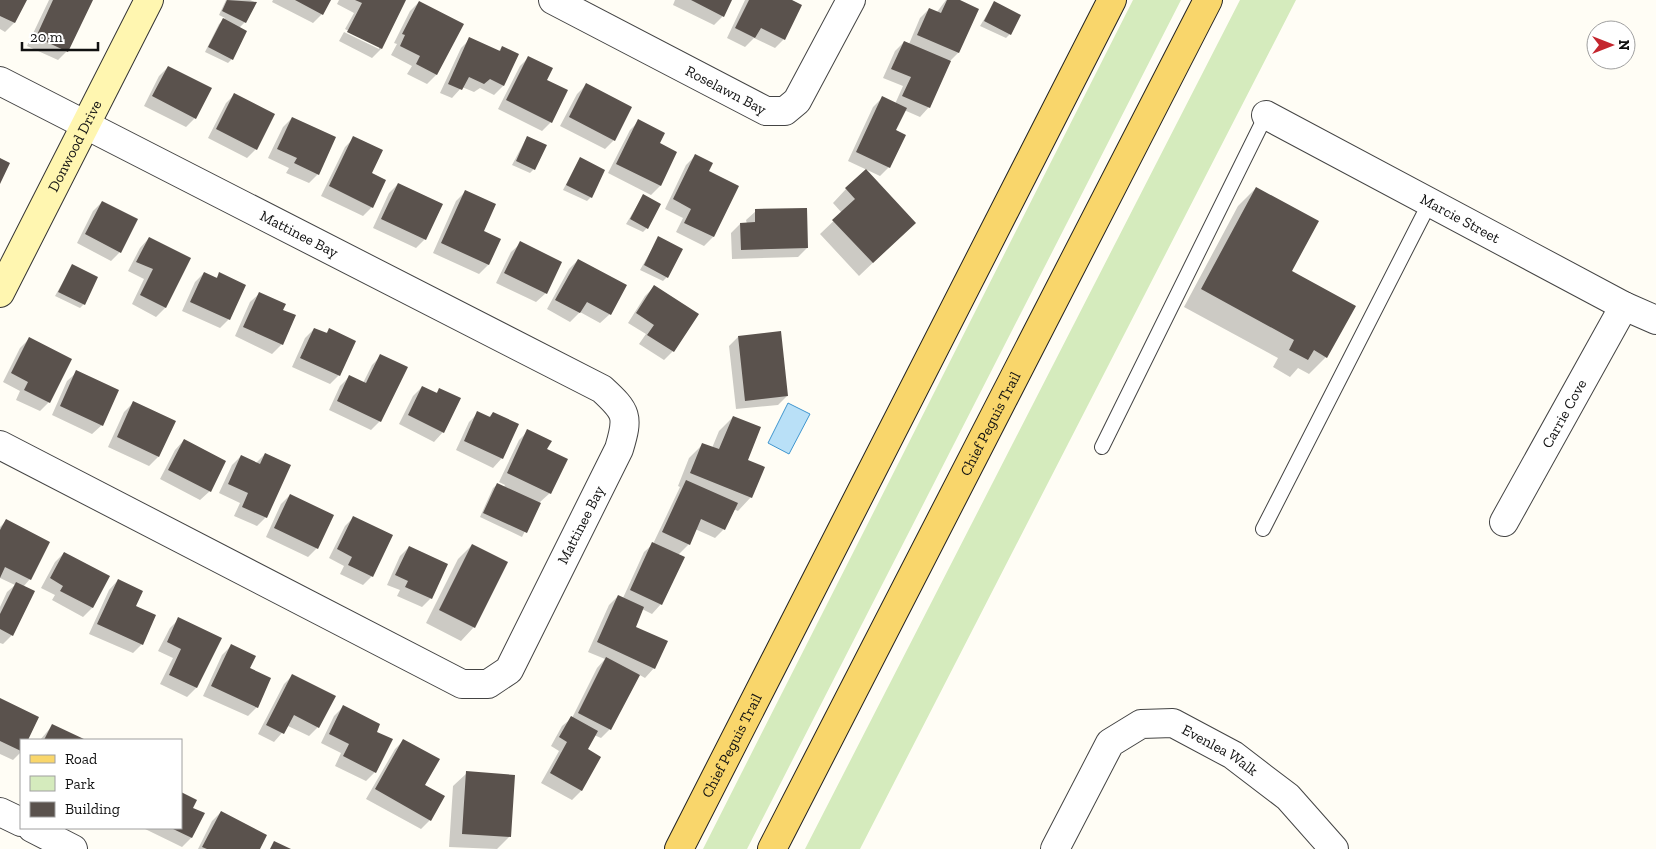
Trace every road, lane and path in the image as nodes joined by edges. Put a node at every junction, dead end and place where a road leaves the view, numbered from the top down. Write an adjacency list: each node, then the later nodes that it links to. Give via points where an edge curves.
1 (149, 0): 8 (street, Donwood Drive)
2 (553, 0): 3 (street, Roselawn Bay, via 766,111 785,112 797,101)
3 (851, 0)
4 (1112, 0): 21 (main road, Chief Peguis Trail)
5 (1208, 0): 22 (main road, Chief Peguis Trail)
6 (0, 81): 8 (street, Mattinee Bay)
7 (1266, 115): 9 (street, Marcie Street); 14 (lane)
8 (86, 124): 10 (street, Donwood Drive); 13 (street, Mattinee Bay, via 602,389 620,406 627,424 619,449 509,670 488,684 462,684)
9 (1430, 202): 11 (street, Marcie Street); 16 (lane)
10 (0, 292)
11 (1624, 306): 12 (street, Marcie Street); 15 (street, Carrie Cove)
12 (1656, 320)
13 (0, 445)
14 (1102, 447)
15 (1504, 522)
16 (1263, 529)
17 (0, 812): 18 (street)
18 (20, 822)
19 (34, 829): 20 (street)
20 (73, 849)
21 (679, 849)
22 (772, 849)
23 (1055, 849): 24 (street, Evenlea Walk, via 1110,743 1141,724 1173,723 1233,755 1288,797)
24 (1334, 849)

